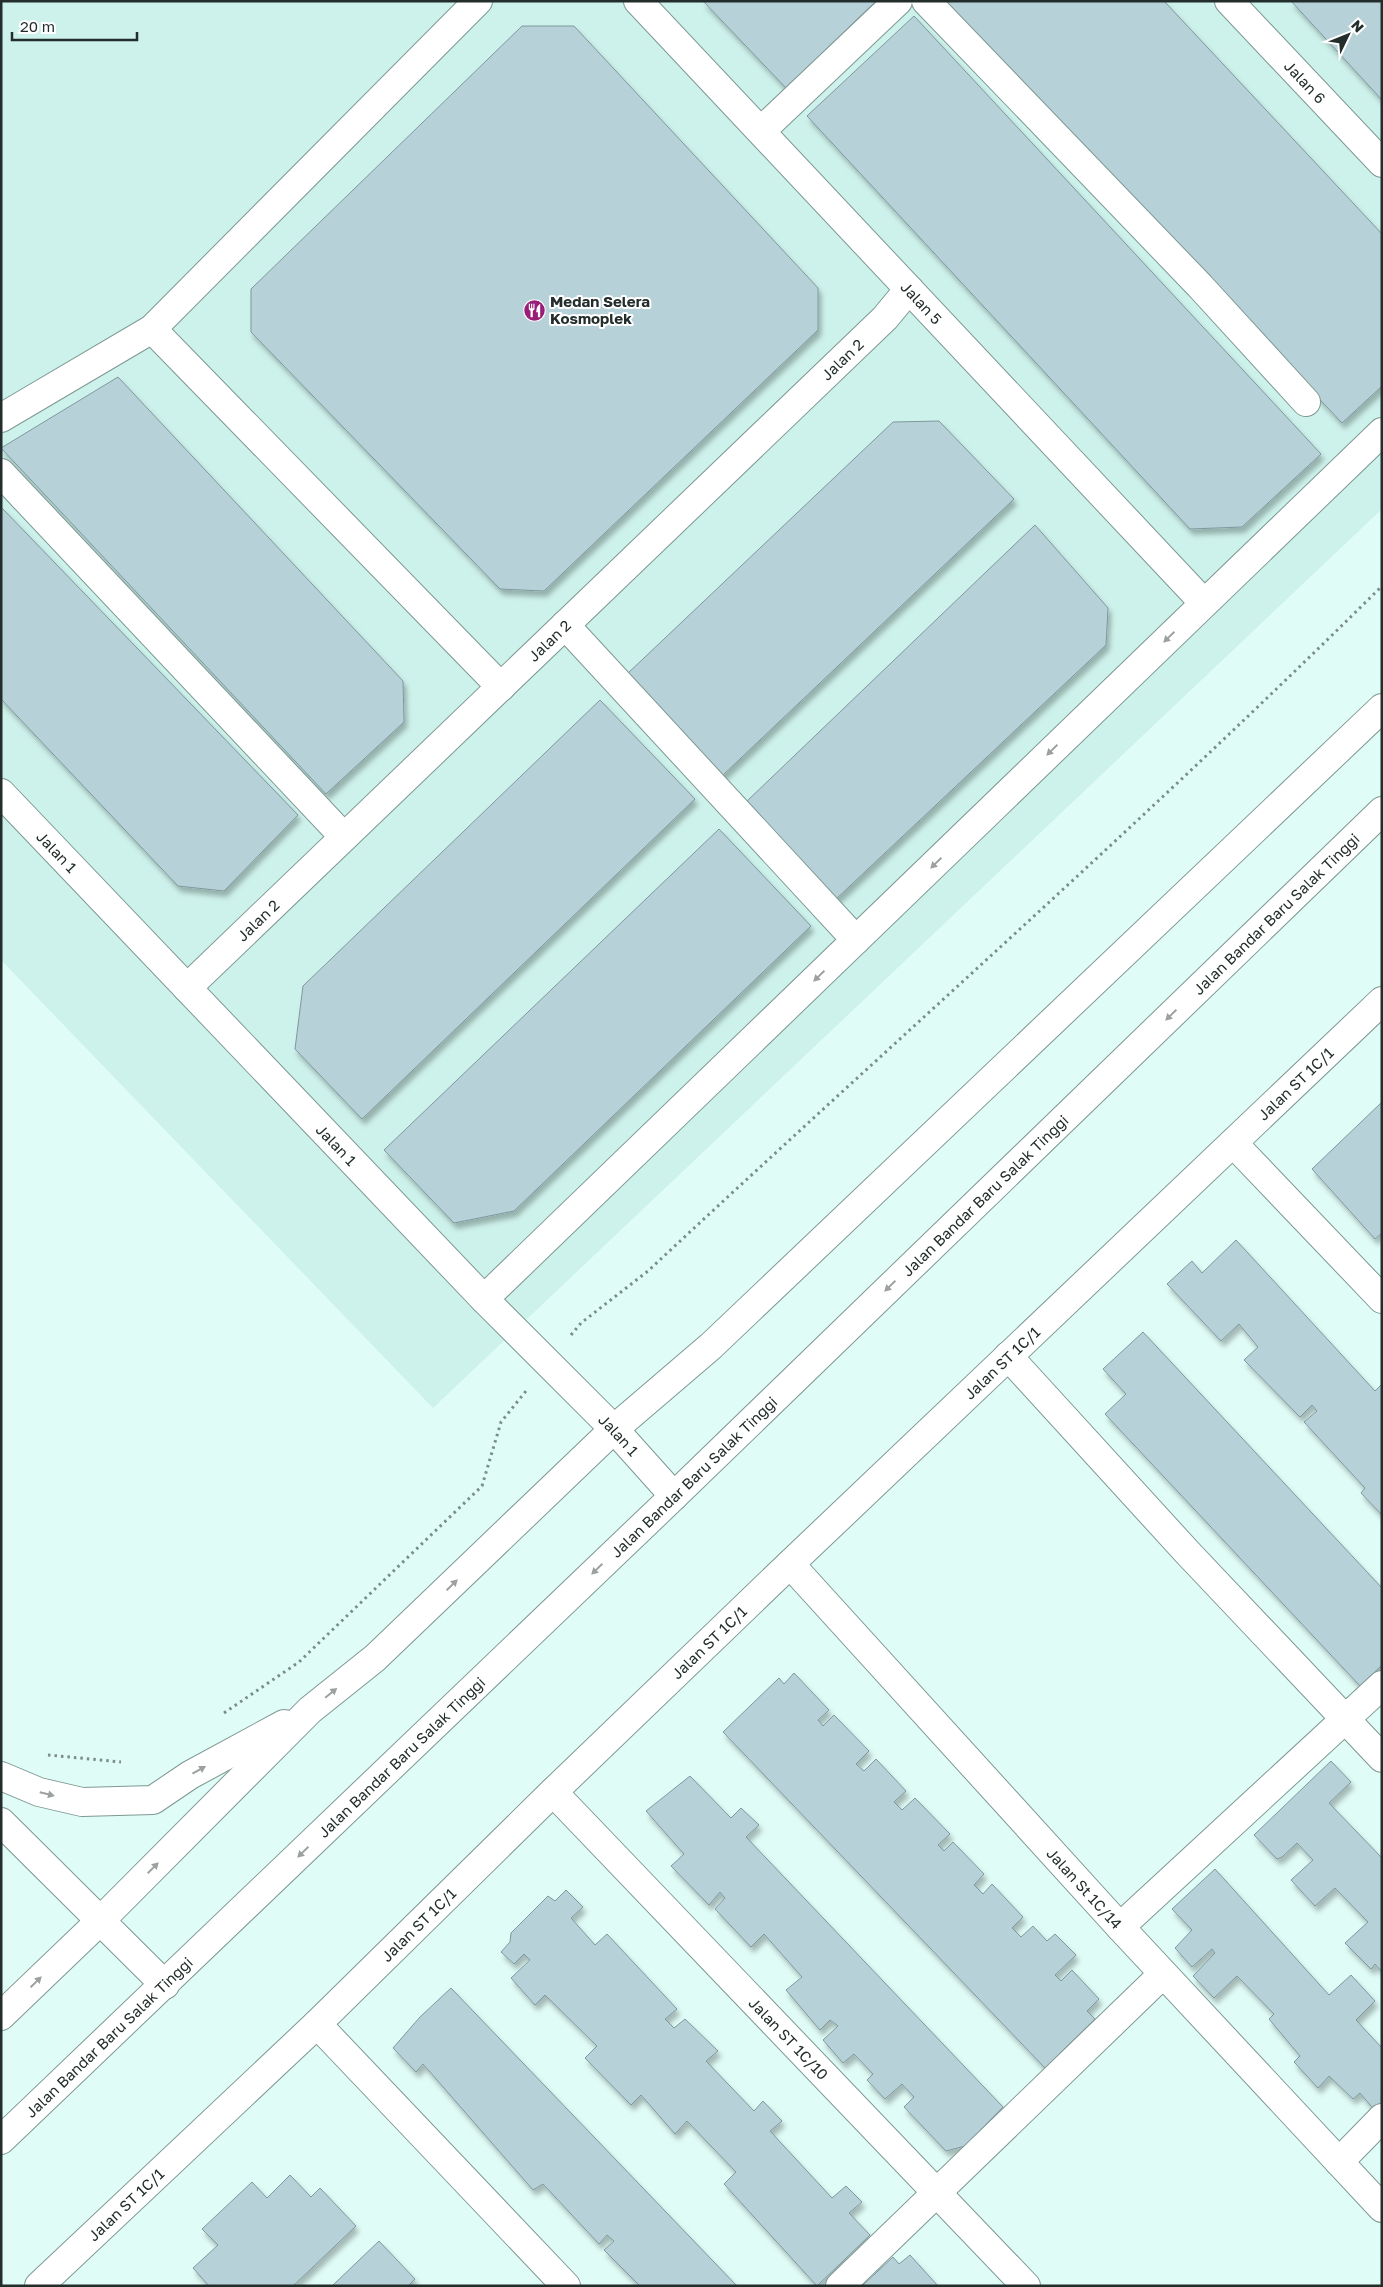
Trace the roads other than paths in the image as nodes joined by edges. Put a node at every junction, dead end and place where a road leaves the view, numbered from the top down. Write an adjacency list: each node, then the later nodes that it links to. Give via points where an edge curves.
1 (478, 1): 9 (street)
2 (638, 1): 6 (street, Jalan 5)
3 (898, 1): 6 (street)
4 (926, 1): 10 (street, via 1200,286)
5 (1229, 1): 7 (street, Jalan 6)
6 (761, 131): 8 (street, Jalan 5)
7 (1382, 163)
8 (910, 289): 14 (street, Jalan 5); 15 (street, Jalan 2, via 885,318)
9 (152, 329): 11 (street); 16 (street)
10 (1306, 402)
11 (1, 418)
12 (1382, 432): 14 (street)
13 (1, 473): 20 (street)
14 (1204, 603): 21 (street, one-way to 21)
15 (565, 625): 16 (street, Jalan 2); 21 (street)
16 (501, 687): 20 (street, Jalan 2)
17 (1382, 708): 28 (street, via 711,1346)
18 (1, 793): 22 (street, Jalan 1)
19 (1382, 811): 29 (street, Jalan Bandar Baru Salak Tinggi, one-way to 29)
20 (344, 837): 22 (street, Jalan 2)
21 (856, 940): 25 (street, one-way to 25)
22 (187, 988): 25 (street, Jalan 1)
23 (1382, 1002): 24 (street, Jalan ST 1C/1)
24 (1233, 1143): 26 (street); 27 (street, Jalan ST 1C/1)
25 (484, 1299): 28 (street, Jalan 1)
26 (1382, 1299)
27 (1008, 1356): 30 (street, Jalan ST 1C/1); 33 (street, via 1187,1552)
28 (614, 1429): 29 (street, Jalan 1); 32 (street, one-way to 28, via 376,1658)
29 (674, 1496): 41 (street, Jalan Bandar Baru Salak Tinggi, one-way to 41)
30 (790, 1564): 36 (street, Jalan ST 1C/1); 39 (street, Jalan St 1C/14)
31 (1382, 1685): 33 (street)
32 (310, 1710): 35 (street, one-way to 32, via 39,1792 82,1802 153,1800); 38 (street, one-way to 32)
33 (1346, 1719): 34 (street); 39 (street)
34 (1382, 1758)
35 (1, 1776)
36 (553, 1792): 43 (street, Jalan ST 1C/1); 47 (street, Jalan ST 1C/10)
37 (1, 1822): 38 (street)
38 (100, 1921): 41 (street); 42 (street, one-way to 38)
39 (1120, 1927): 40 (street, Jalan St 1C/14)
40 (1163, 1974): 46 (street, Jalan St 1C/14); 47 (street)
41 (165, 1985): 45 (street, Jalan Bandar Baru Salak Tinggi)
42 (1, 2016)
43 (317, 2024): 49 (street, Jalan ST 1C/1); 50 (street)
44 (1382, 2118): 46 (street)
45 (1, 2140)
46 (1339, 2162): 48 (street, Jalan St 1C/14)
47 (937, 2192): 51 (street); 52 (street, Jalan ST 1C/10)
48 (1382, 2208)
49 (39, 2286)
50 (566, 2286)
51 (840, 2286)
52 (1026, 2286)

